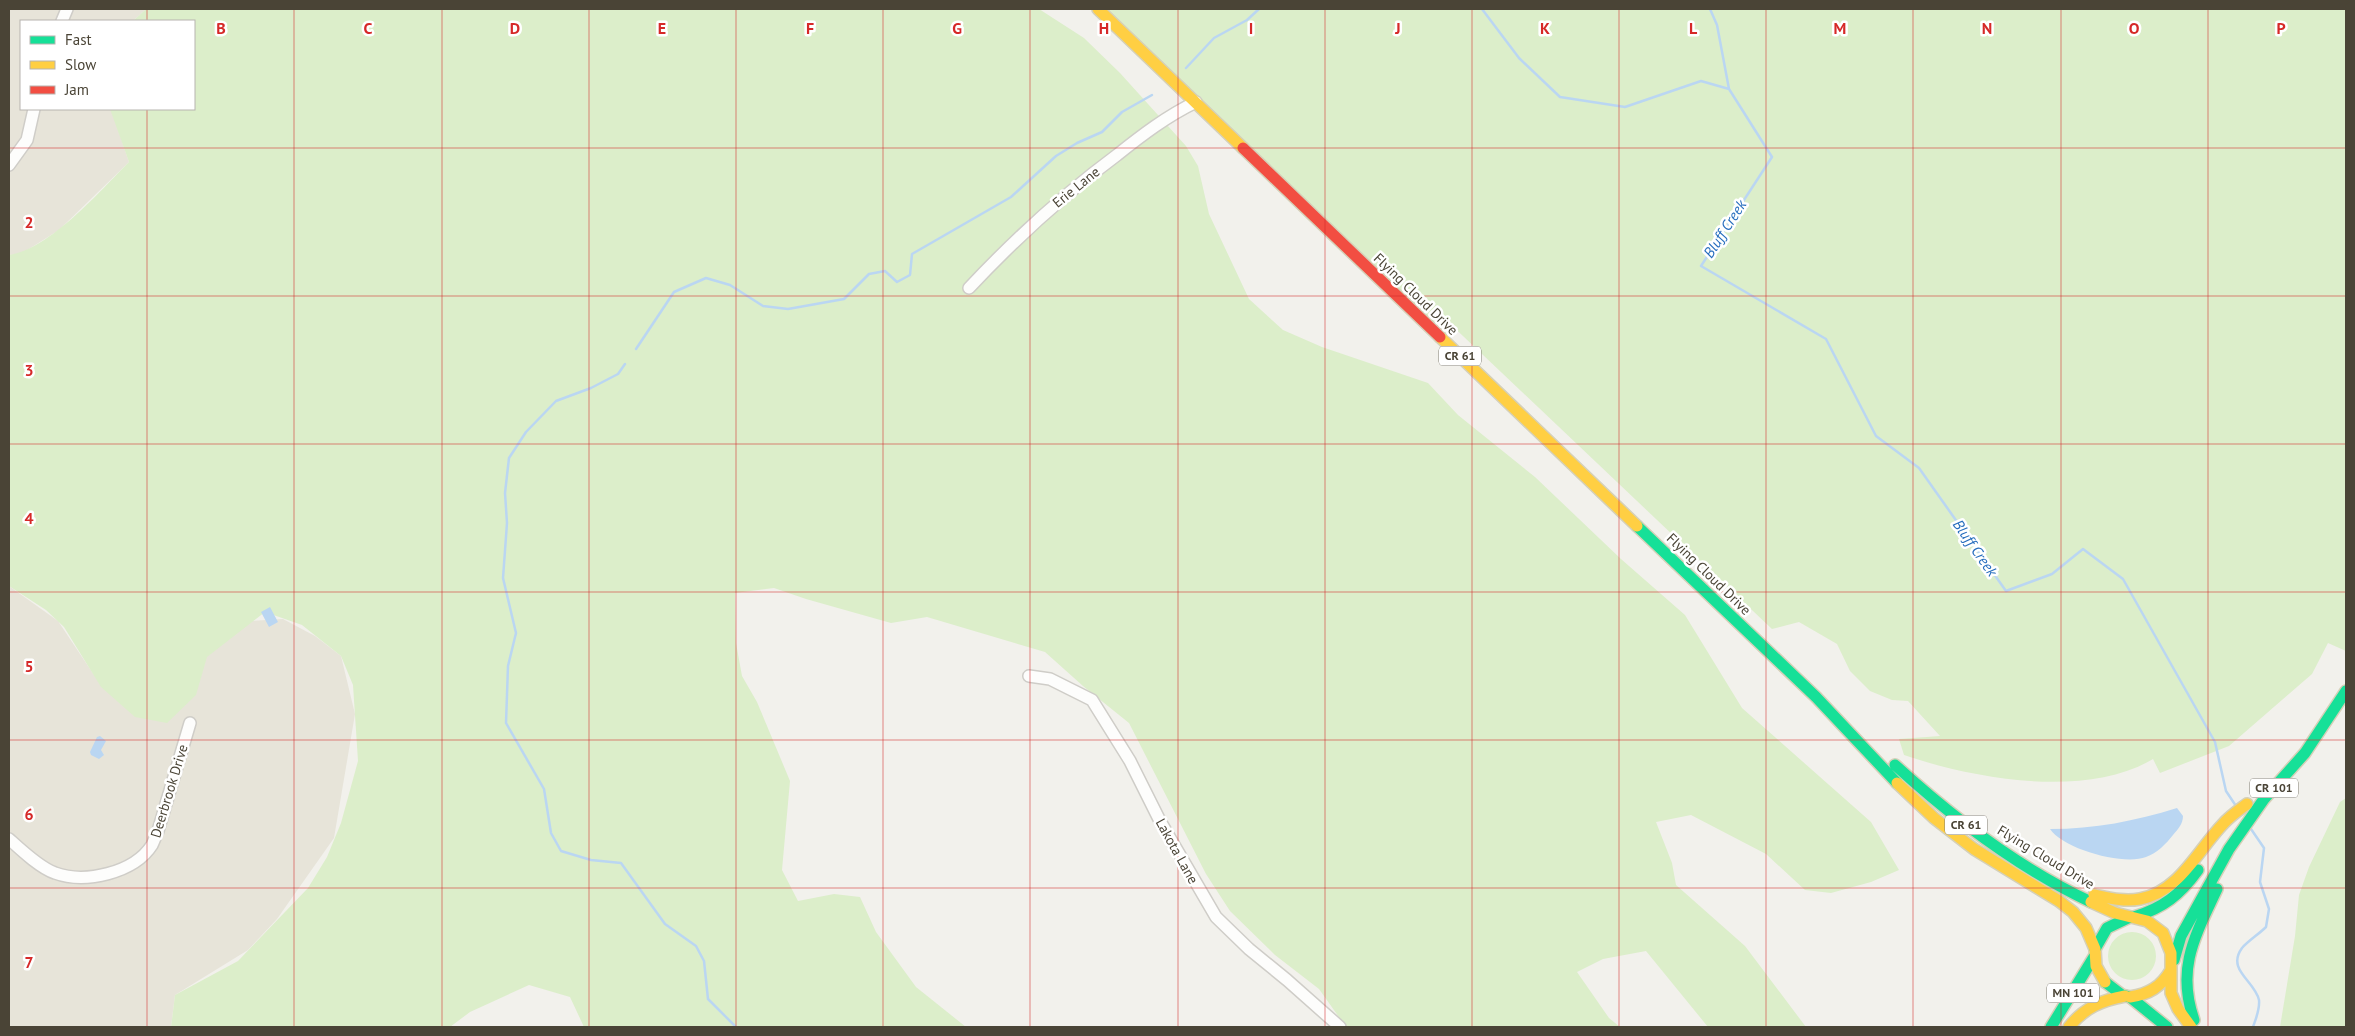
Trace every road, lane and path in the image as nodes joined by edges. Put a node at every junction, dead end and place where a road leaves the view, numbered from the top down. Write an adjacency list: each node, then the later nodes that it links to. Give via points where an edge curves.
1 (1098, 9): 2 (main road, Flying Cloud Drive / CR 61)
2 (1196, 102): 5 (street, Erie Lane, via 1155,127 1068,193 1013,241); 8 (main road, Flying Cloud Drive / CR 61)
3 (34, 110): 4 (street, via 27,140)
4 (9, 165)
5 (969, 288)
6 (1028, 676): 19 (street, Lakota Lane, via 1050,679 1092,700 1130,761 1160,821 1216,917 1248,949)
7 (2346, 691): 10 (main road, CR 101)
8 (1822, 703): 14 (main road, Flying Cloud Drive / CR 61, via 1938,804); 16 (main road, Flying Cloud Drive / CR 61, via 1885,772 1934,818 1974,849 2073,912 2086,928)
9 (190, 723): 12 (street, Deerbrook Drive, via 158,831 152,845 134,862 113,872 75,878 53,873)
10 (2320, 728): 11 (main road, CR 101, via 2224,823); 13 (main road, CR 101, via 2305,754)
11 (2216, 838): 14 (main road, via 2168,887 2150,897 2133,900 2110,899 2078,889); 15 (main road, via 2178,896 2159,909)
12 (9, 839)
13 (2232, 852): 17 (main road, via 2192,914 2181,936); 24 (main road, via 2186,965 2186,1000)
14 (2011, 854): 15 (main road, Flying Cloud Drive / CR 61, via 2061,887 2090,902)
15 (2132, 917): 16 (main road, via 2107,928); 17 (main road, Flying Cloud Drive / CR 61, via 2154,924 2163,933 2170,947)
16 (2094, 953): 18 (main road, Flying Cloud Drive / CR 61, via 2104,981); 20 (main road, MN 101)
17 (2172, 968): 18 (main road, via 2156,989); 23 (main road, Flying Cloud Drive / CR 61, via 2170,988)
18 (2128, 997): 21 (main road, MN 101, via 2092,1005 2080,1013); 22 (main road, Flying Cloud Drive / CR 61)
19 (1340, 1027)
20 (2051, 1027)
21 (2069, 1027)
22 (2167, 1027)
23 (2191, 1027)
24 (2198, 1027)

